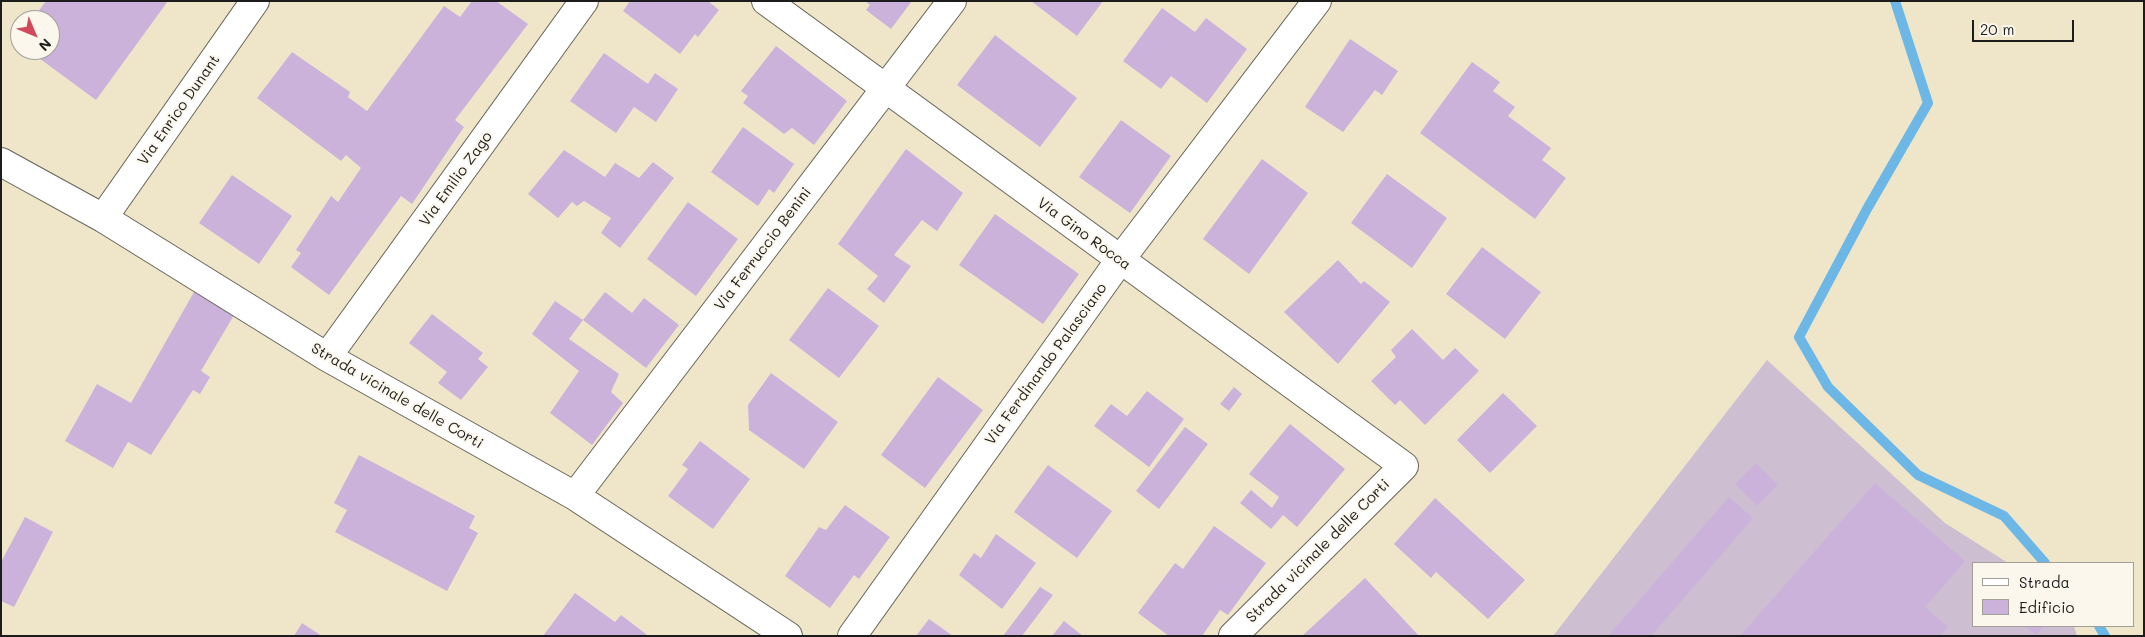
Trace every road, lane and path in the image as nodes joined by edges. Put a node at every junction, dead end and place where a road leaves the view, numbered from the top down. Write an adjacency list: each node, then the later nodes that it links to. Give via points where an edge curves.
1 (255, 1): 8 (street, Via Enrico Dunant)
2 (584, 1): 10 (street, Via Emilio Zago)
3 (766, 1): 6 (street, Via Gino Rocca)
4 (952, 1): 6 (street, Via Ferruccio Benini)
5 (1317, 1): 9 (street, Via Ferdinando Palasciano)
6 (885, 88): 9 (street, Via Gino Rocca); 12 (street, Via Ferruccio Benini)
7 (1, 162): 8 (street, Strada vicinale delle Corti)
8 (103, 218): 10 (street, Strada vicinale delle Corti)
9 (1120, 260): 11 (street, Via Gino Rocca); 14 (street, Via Ferdinando Palasciano)
10 (327, 357): 12 (street, Strada vicinale delle Corti)
11 (1404, 466): 15 (street, Strada vicinale delle Corti)
12 (575, 496): 13 (street, Strada vicinale delle Corti)
13 (788, 636)
14 (852, 636)
15 (1233, 636)

